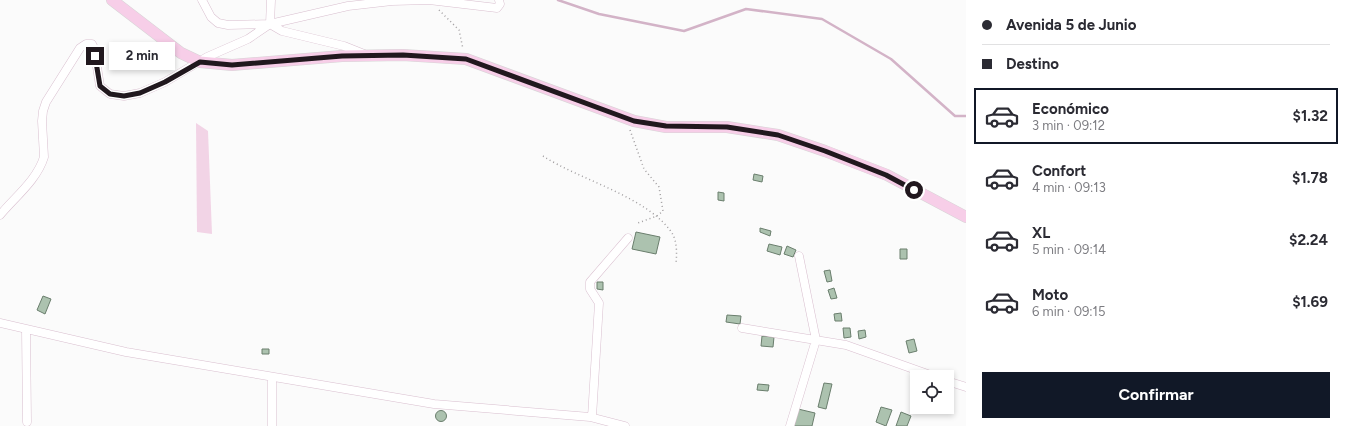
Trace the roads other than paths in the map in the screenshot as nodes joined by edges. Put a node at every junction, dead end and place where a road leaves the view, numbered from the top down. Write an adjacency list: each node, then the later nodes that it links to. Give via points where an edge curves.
1 (112, 0): 8 (main road, via 181,53)
2 (202, 0): 6 (street, via 210,18 218,23)
3 (271, 0): 6 (street)
4 (429, 0): 5 (street, via 497,8); 6 (street, via 348,6)
5 (499, 0)
6 (270, 24): 7 (street, via 282,31 344,46); 8 (street, via 248,39)
7 (368, 56): 8 (main road, via 232,65); 10 (main road, via 403,55 466,59 634,121 666,126 727,127 778,135 886,175)
8 (200, 62): 9 (street, via 165,82 140,93 124,96 110,94 100,86 92,44 80,48 43,111 42,163 36,175)
9 (0, 215)
10 (966, 217)
11 (628, 238): 21 (street, via 590,282 590,289 598,303)
12 (799, 256): 16 (street)
13 (0, 323): 15 (street)
14 (742, 328): 16 (street)
15 (26, 329): 18 (street, via 126,352); 22 (street)
16 (816, 340): 17 (street, via 846,345); 25 (street)
17 (916, 370)
18 (272, 377): 21 (street, via 434,404); 23 (street)
19 (954, 383): 20 (street)
20 (966, 387)
21 (592, 417): 24 (street)
22 (27, 422)
23 (272, 426)
24 (625, 426)
25 (790, 426)

